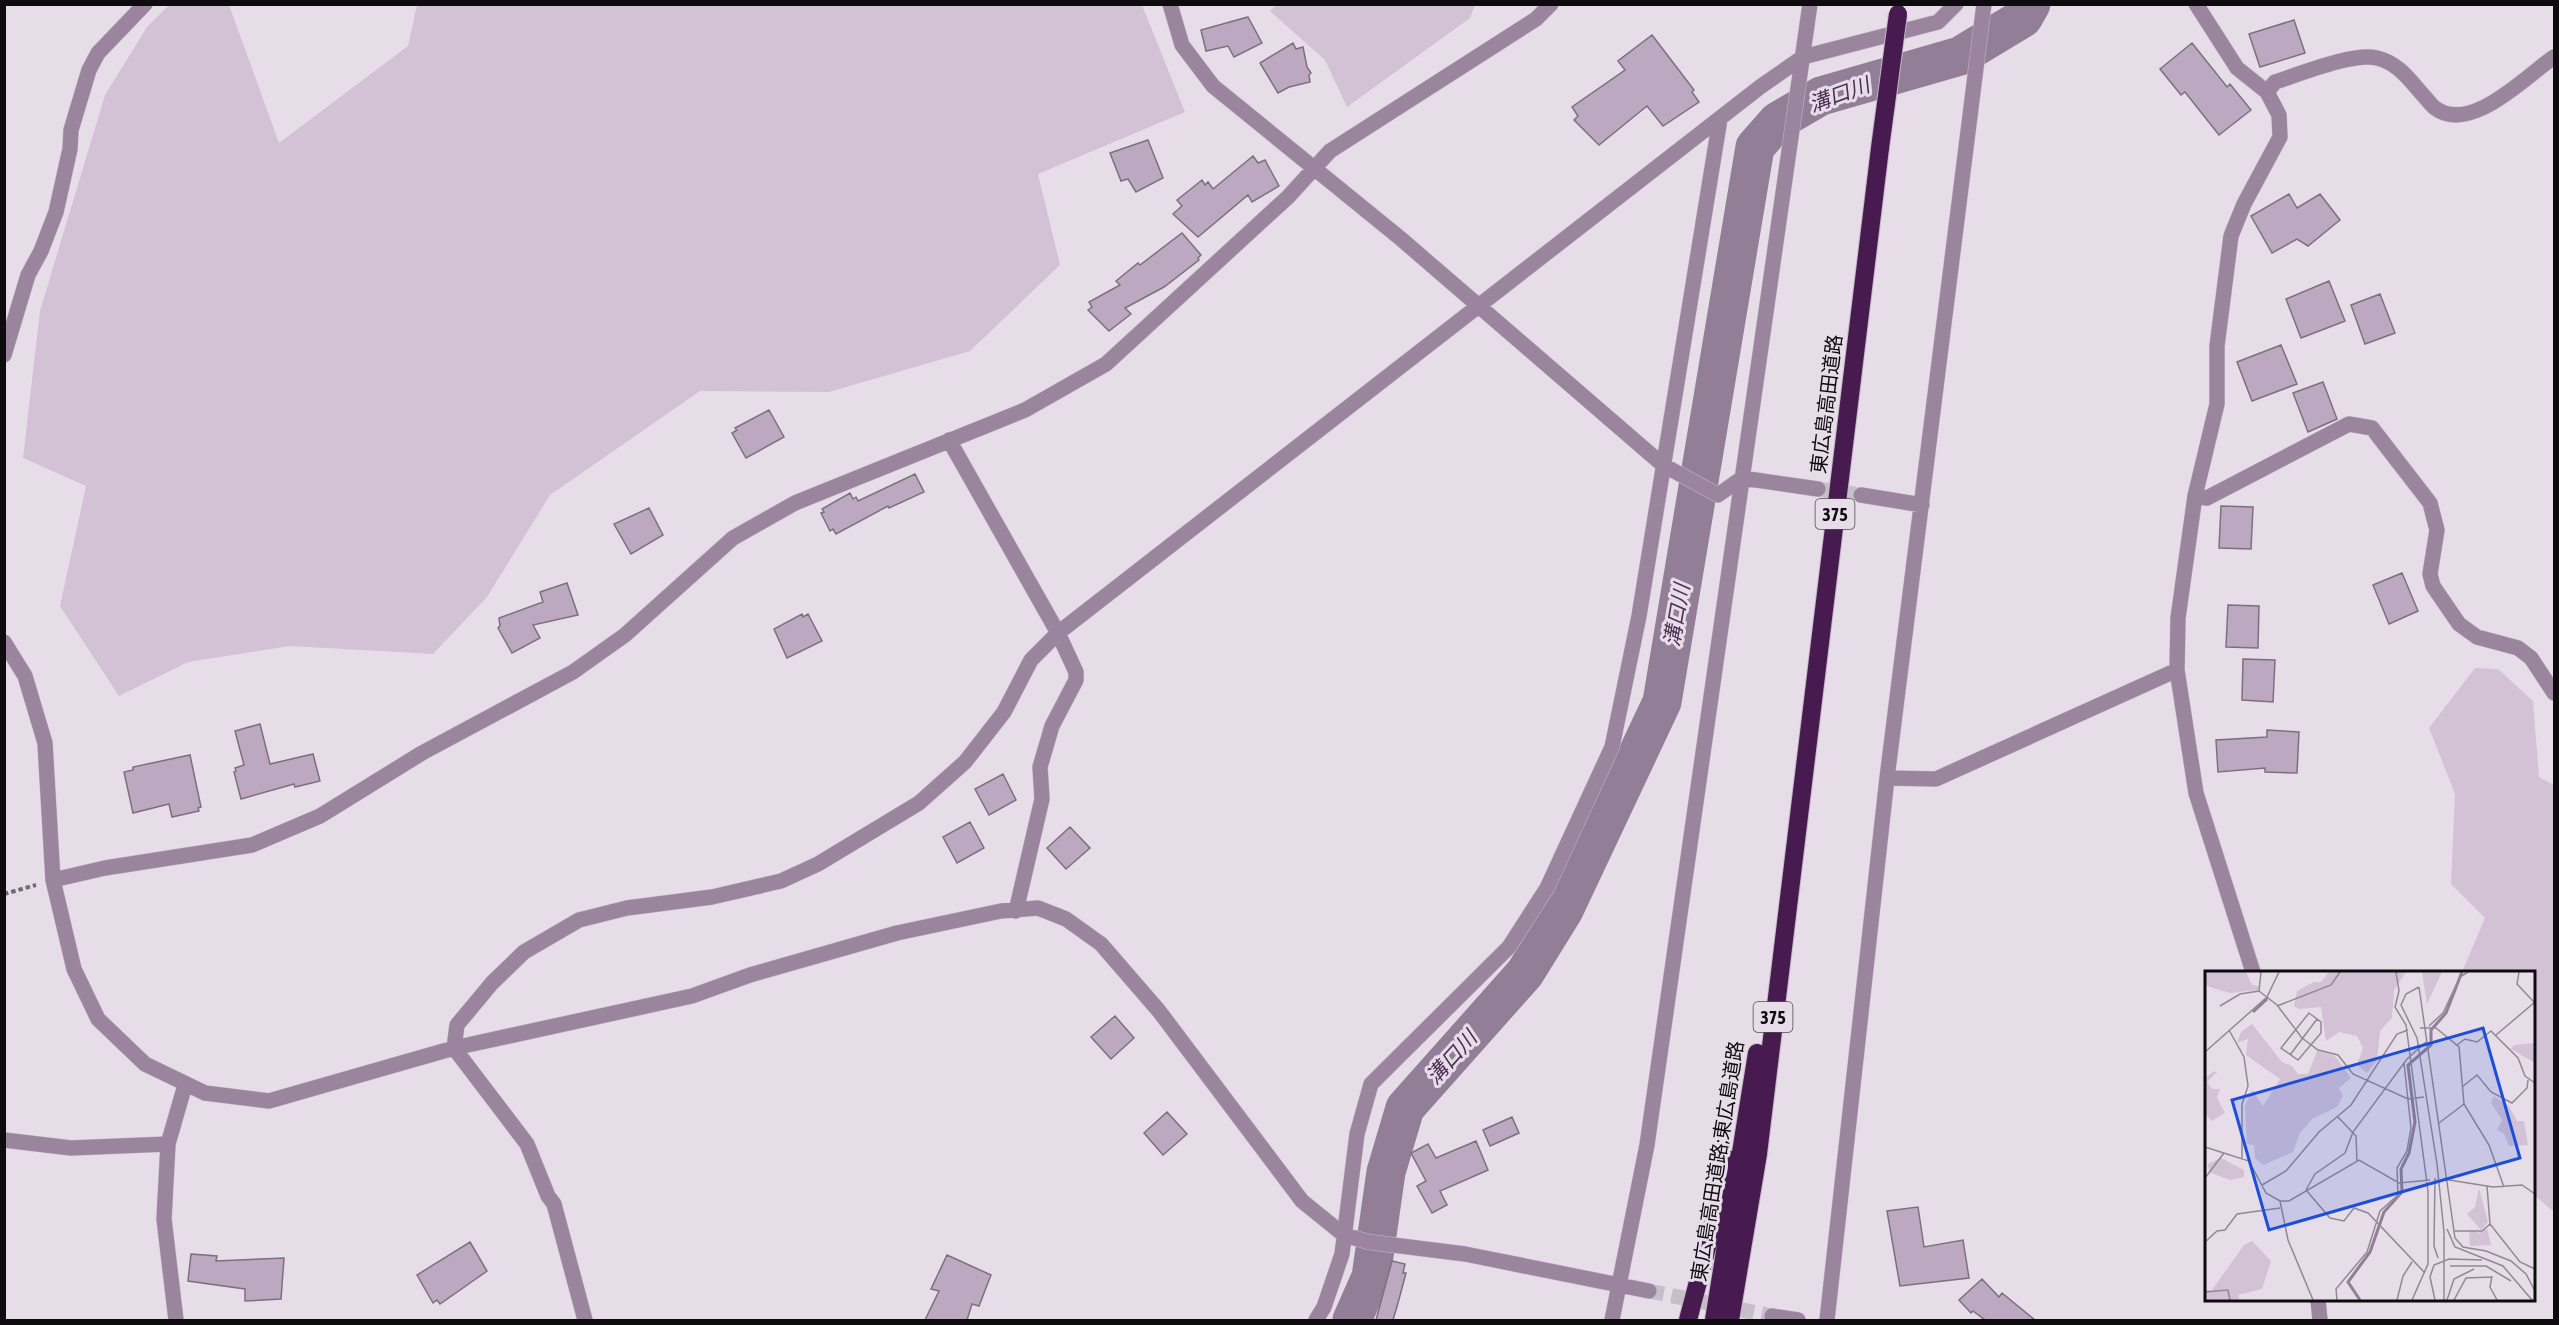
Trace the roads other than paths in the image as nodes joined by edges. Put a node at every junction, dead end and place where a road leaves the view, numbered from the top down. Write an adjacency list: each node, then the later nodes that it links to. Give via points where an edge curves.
1 (145, 4): 15 (street, via 98,53 88,70 71,130 56,212 28,275)
2 (1170, 4): 13 (street, via 1182,45 1213,86)
3 (1551, 4): 13 (street, via 1536,19 1330,151)
4 (1810, 4): 9 (street)
5 (1956, 4): 9 (street, via 1938,22)
6 (1984, 4): 22 (street)
7 (2196, 4): 11 (street, via 2237,68)
8 (1898, 9): 29 (highway, 東広島高田道路 / 375, bridge)
9 (1803, 57): 12 (street); 18 (street)
10 (2554, 57): 11 (street, via 2490,105 2467,114 2436,109 2398,67 2361,56 2275,82)
11 (2267, 92): 21 (street, via 2279,115 2280,137 2231,236 2217,346 2217,405)
12 (1720, 119): 14 (street); 17 (street)
13 (1314, 168): 14 (street); 16 (street, via 1271,213 1106,364 1025,410)
14 (1480, 306): 17 (street); 23 (street)
15 (4, 354)
16 (949, 440): 23 (street); 28 (street, via 795,503 733,538 625,635 573,672 422,753 320,816 252,845)
17 (1663, 465): 18 (street, via 1718,495); 38 (street, via 1639,616 1612,747 1547,888 1509,947 1371,1084 1357,1134)
18 (1742, 478): 19 (street); 39 (street, via 1647,1145)
19 (1818, 489)
20 (1861, 495): 22 (street)
21 (2195, 496): 25 (street, via 2178,618); 26 (street, via 2207,498 2349,424 2372,429 2430,503 2437,530 2430,574 2433,586 2459,624 2477,637 2518,648 2530,658)
22 (1922, 505): 27 (street)
23 (1058, 633): 30 (street, via 1076,672 1076,681 1052,726 1040,767 1042,799); 32 (street, via 1031,660 1004,712 965,762 919,803 818,864 781,881 579,920 524,952 492,983 457,1025)
24 (4, 642): 28 (street, via 25,676 45,743)
25 (2177, 670): 27 (street, via 1936,779); 31 (street, via 2196,793)
26 (2554, 693)
27 (1887, 778): 52 (street)
28 (53, 880): 34 (street, via 74,969 98,1019 145,1064)
29 (1790, 880): 33 (highway, 東広島高田道路;東広島道路 / 375); 37 (highway, 東広島高田道路;東広島道路 / 375)
30 (1016, 911): 32 (street, via 897,933 750,975 692,996); 38 (street, via 1038,908 1066,919 1101,944 1159,1011 1302,1201)
31 (2253, 971)
32 (454, 1048): 34 (street, via 269,1101 205,1093); 44 (street, via 527,1144 554,1204)
33 (1756, 1060): 47 (highway); 48 (highway, 東広島高田道路;東広島道路 / 375)
34 (185, 1085): 36 (street)
35 (4, 1140): 36 (street, via 71,1148)
36 (168, 1144): 43 (street, via 164,1219)
37 (1758, 1154): 49 (highway, 東広島高田道路;東広島道路 / 375); 50 (highway)
38 (1344, 1235): 39 (street, via 1369,1242 1465,1254); 45 (street, via 1342,1254 1324,1308)
39 (1617, 1286): 40 (street); 46 (street)
40 (1649, 1292)
41 (2318, 1301): 53 (street)
42 (1772, 1316): 51 (street)
43 (176, 1320)
44 (585, 1320)
45 (1316, 1320)
46 (1612, 1320)
47 (1688, 1320)
48 (1714, 1320)
49 (1730, 1320)
50 (1739, 1320)
51 (1797, 1320)
52 (1827, 1320)
53 (2320, 1320)

